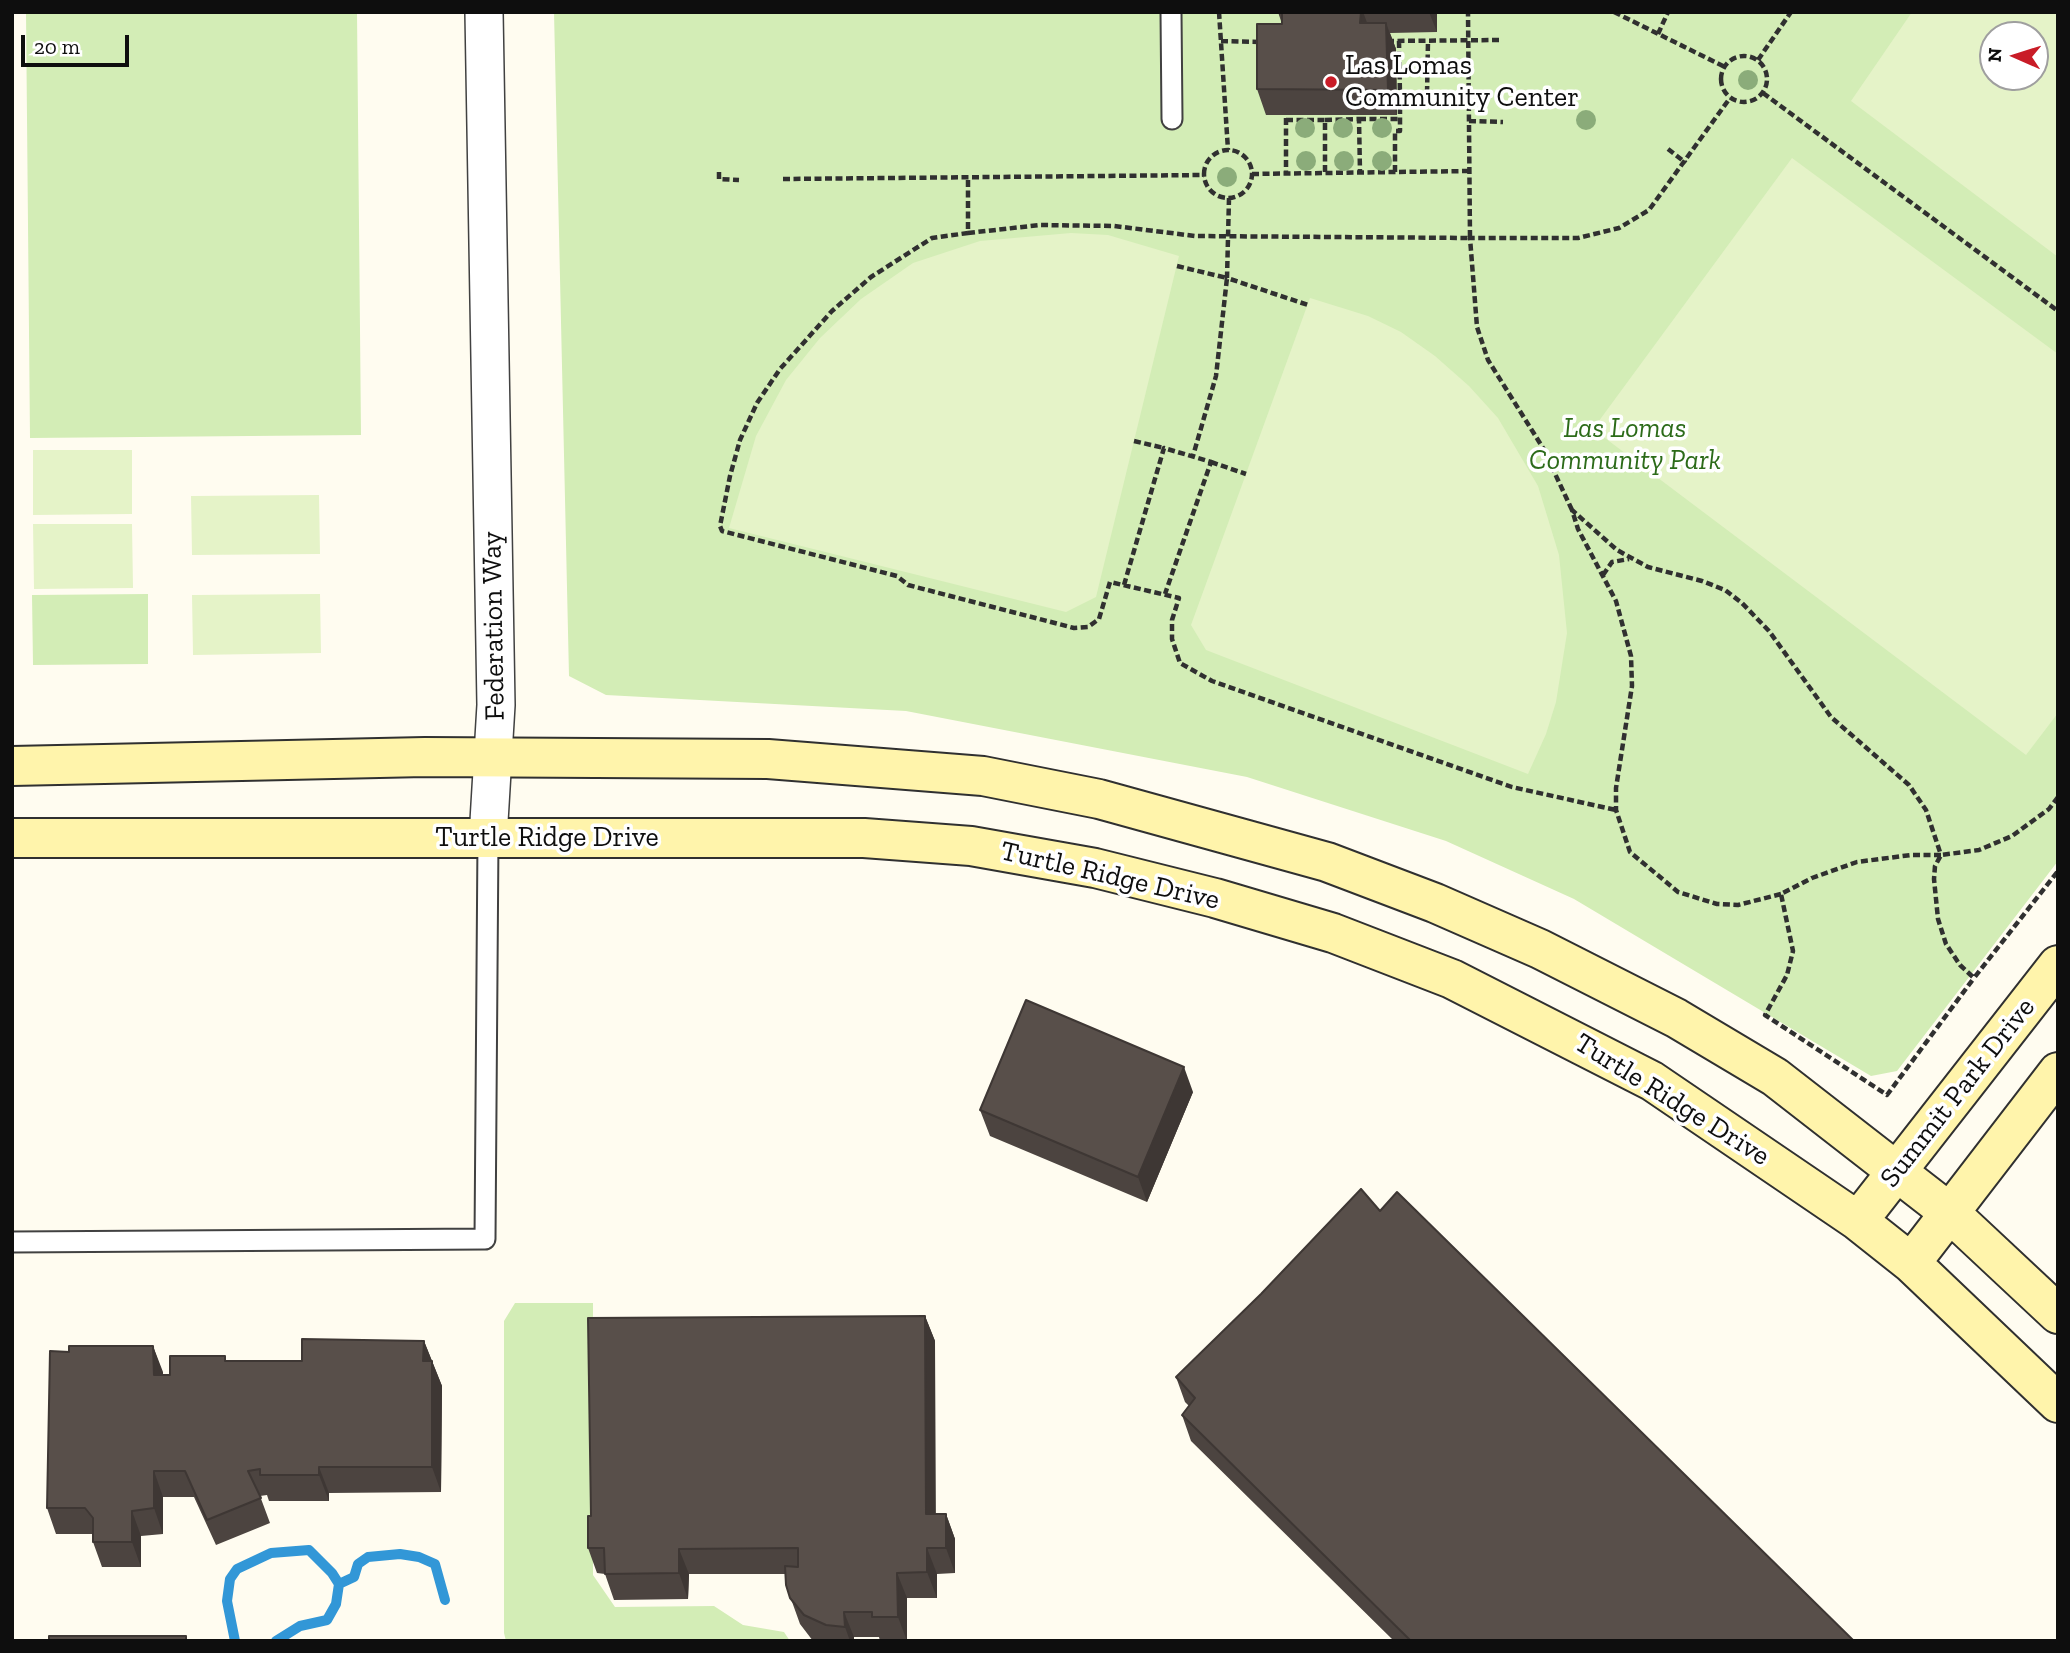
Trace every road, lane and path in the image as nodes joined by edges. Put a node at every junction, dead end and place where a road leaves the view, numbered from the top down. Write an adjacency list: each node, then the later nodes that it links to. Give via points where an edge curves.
1 (484, 12): 59 (street, Federation Way)
2 (1171, 12): 21 (lane)
3 (1219, 12): 11 (path)
4 (1468, 12): 14 (path)
5 (1615, 12): 8 (path)
6 (1668, 12): 8 (path)
7 (1791, 12): 16 (path)
8 (1658, 34): 17 (path)
9 (1380, 40): 12 (path)
10 (1502, 40): 14 (path)
11 (1221, 41): 15 (path); 28 (path)
12 (1399, 41): 13 (path); 19 (path)
13 (1428, 41): 14 (path); 19 (path, via 1427,96)
14 (1468, 41): 25 (path)
15 (1268, 42)
16 (1758, 60): 17 (path, via 1736,56); 18 (path, via 1766,72)
17 (1724, 66): 20 (path, via 1722,87)
18 (1763, 93): 20 (path, via 1751,101); 48 (path)
19 (1400, 96): 23 (path)
20 (1730, 98): 29 (path)
21 (1171, 119)
22 (1359, 119): 23 (path); 24 (path); 32 (path)
23 (1400, 119): 33 (path, via 1400,131 1395,131)
24 (1325, 120): 34 (path); 36 (path, via 1286,117)
25 (1469, 121): 26 (path); 30 (path)
26 (1503, 122)
27 (1668, 149): 29 (path)
28 (1228, 150): 35 (path, via 1246,158); 37 (path, via 1210,157)
29 (1686, 163): 44 (path, via 1649,210 1619,228 1578,237)
30 (1469, 171): 33 (path); 44 (path)
31 (719, 172): 39 (path, via 719,180)
32 (1360, 172): 33 (path); 34 (path)
33 (1395, 172)
34 (1325, 173): 36 (path)
35 (1252, 174): 36 (path); 41 (path, via 1243,192)
36 (1286, 174)
37 (1204, 175): 40 (path); 41 (path, via 1213,194)
38 (783, 179): 40 (path)
39 (739, 180)
40 (968, 180): 42 (path)
41 (1229, 198): 43 (path)
42 (968, 233): 43 (path, via 1040,225 1114,226); 57 (path, via 932,238 871,277 779,369 740,440 722,531 1074,628 1088,627 1099,619 1110,582)
43 (1228, 237): 44 (path); 46 (path)
44 (1470, 238): 54 (path, via 1477,327 1488,360 1543,448)
45 (1177, 266): 46 (path)
46 (1227, 278): 47 (path); 51 (path, via 1216,376)
47 (1308, 305)
48 (2058, 311)
49 (1134, 441): 50 (path)
50 (1164, 448): 51 (path); 57 (path)
51 (1193, 456): 52 (path)
52 (1211, 462): 53 (path); 58 (path)
53 (1246, 474)
54 (1572, 510): 55 (path); 56 (path)
55 (1631, 558): 56 (path, via 1612,562); 65 (path, via 1725,590 1742,603 1769,631 1831,717 1909,785 1926,810)
56 (1603, 575): 62 (path, via 1616,601 1631,656 1632,686 1618,765)
57 (1124, 585): 58 (path)
58 (1165, 594): 62 (path, via 1179,598 1172,639 1180,663 1212,681 1512,787)
59 (494, 757): 60 (street); 64 (street, Federation Way); 71 (street, via 768,759 983,776 1099,799 1327,862 1528,944 1676,1018 1775,1077)
60 (12, 766)
61 (2058, 797): 65 (path, via 2012,836 1979,850)
62 (1616, 810): 67 (path, via 1630,852 1678,892 1738,905)
63 (12, 838): 64 (street, Turtle Ridge Drive)
64 (488, 838): 73 (street, Turtle Ridge Drive, via 864,838 971,846 1095,868 1215,898 1333,933 1452,979 1578,1041 1653,1081); 74 (lane, Federation Way, via 485,1238)
65 (1941, 855): 67 (path, via 1857,862); 69 (path, via 1934,879 1938,919 1945,944)
66 (2058, 872): 69 (path)
67 (1781, 894): 69 (path, via 1793,950 1787,975 1765,1015 1886,1095)
68 (2058, 965): 71 (street, Summit Park Drive)
69 (1974, 978)
70 (2058, 1072): 72 (street)
71 (1897, 1172): 72 (street); 73 (street, Summit Park Drive)
72 (1950, 1213): 75 (street); 76 (street)
73 (1858, 1221): 75 (street, Turtle Ridge Drive)
74 (12, 1242)
75 (1911, 1263): 77 (street, Turtle Ridge Drive)
76 (2058, 1314)
77 (2058, 1403)

